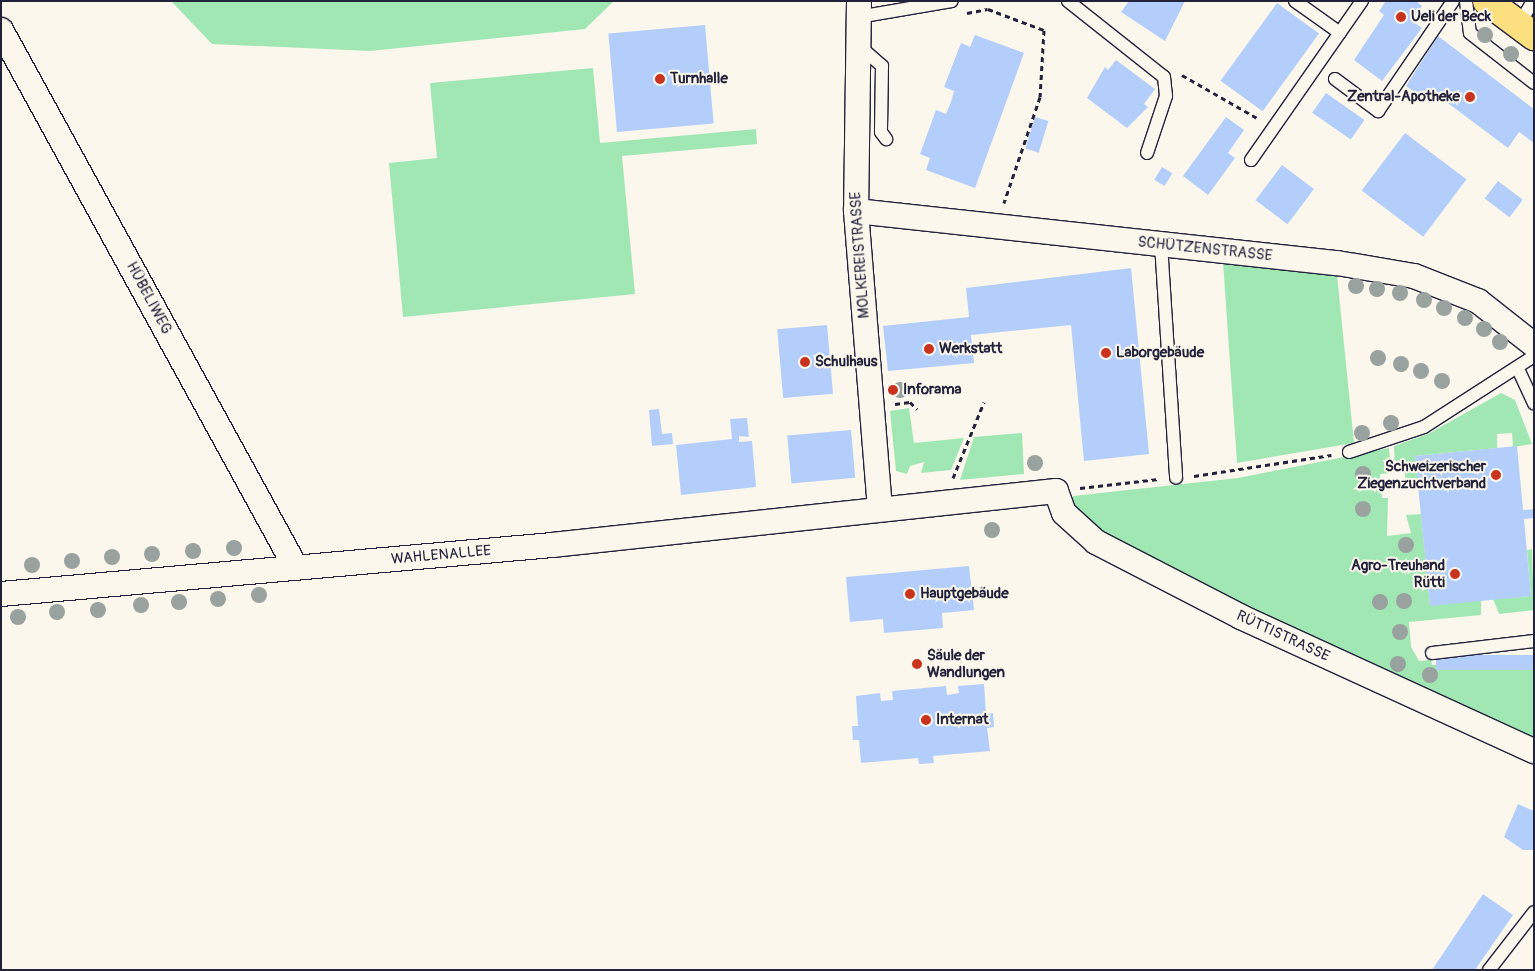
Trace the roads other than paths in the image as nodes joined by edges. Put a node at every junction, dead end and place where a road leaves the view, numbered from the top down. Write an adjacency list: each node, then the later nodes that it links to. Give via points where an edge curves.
1 (952, 1): 9 (lane)
2 (1068, 1): 17 (lane, via 1164,77 1166,96)
3 (1295, 1): 12 (lane)
4 (1362, 1): 12 (lane)
5 (1453, 1): 14 (lane, via 1378,111)
6 (1466, 1): 15 (lane, via 1470,33)
7 (1486, 1): 11 (main road)
8 (1533, 1): 11 (lane)
9 (858, 9): 13 (street, MOLKEREISTRASSE)
10 (1, 30): 29 (street, HÜBELIWEG)
11 (1526, 30)
12 (1340, 33): 18 (lane)
13 (857, 44): 16 (lane, via 882,66 881,132); 19 (street, MOLKEREISTRASSE)
14 (1335, 79)
15 (1534, 83)
16 (886, 139)
17 (1147, 153)
18 (1251, 160)
19 (856, 211): 20 (street, SCHÜTZENSTRASSE); 28 (street, MOLKEREISTRASSE)
20 (1161, 244): 21 (street, SCHÜTZENSTRASSE, via 1414,276 1478,301); 26 (lane)
21 (1534, 345)
22 (1534, 356): 23 (lane)
23 (1518, 369): 24 (lane); 25 (lane, via 1424,428)
24 (1534, 404)
25 (1349, 452)
26 (1176, 478)
27 (1056, 491): 28 (street, WAHLENALLEE); 33 (street, RÜTTISTRASSE, via 1064,513 1096,542 1250,621)
28 (880, 508): 29 (street, WAHLENALLEE, via 552,545)
29 (295, 566): 30 (street, WAHLENALLEE)
30 (1, 594)
31 (1534, 641): 32 (lane)
32 (1432, 652)
33 (1534, 751)
34 (1534, 912): 35 (lane)
35 (1489, 970)

